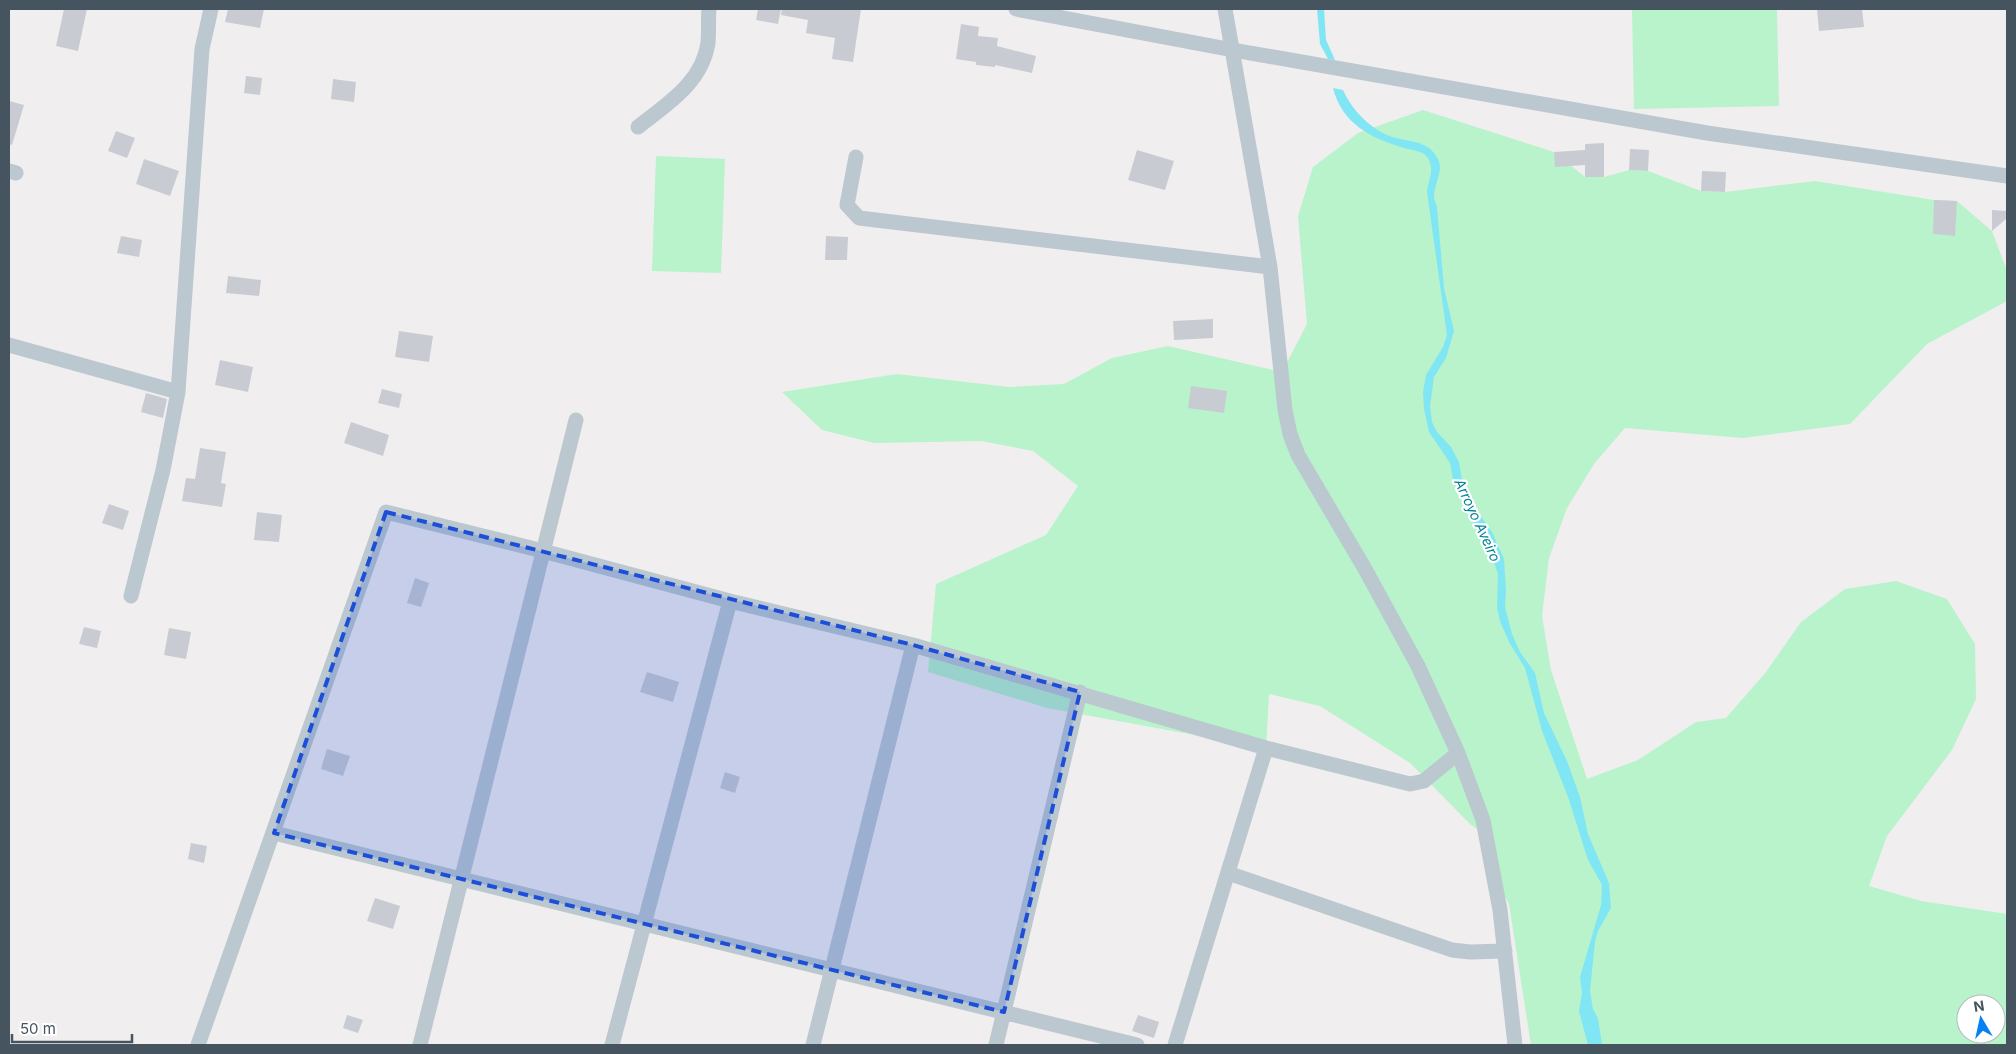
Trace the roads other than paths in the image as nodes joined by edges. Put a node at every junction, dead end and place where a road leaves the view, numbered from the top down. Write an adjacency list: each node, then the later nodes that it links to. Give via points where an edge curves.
1 (211, 9): 11 (street, via 202,49)
2 (709, 9): 6 (street, via 708,44 701,67 687,88)
3 (1016, 9): 5 (street)
4 (1226, 9): 5 (street)
5 (1233, 50): 8 (street, via 1707,133); 9 (street)
6 (638, 127)
7 (856, 156): 9 (street, via 847,205 859,218)
8 (2007, 176)
9 (1270, 267): 19 (street, via 1285,410 1298,455 1418,666)
10 (9, 345): 11 (street)
11 (178, 392): 14 (street, via 163,470)
12 (576, 420): 13 (street)
13 (543, 551): 15 (street); 20 (street, via 386,512); 22 (street)
14 (131, 596)
15 (730, 601): 16 (street); 23 (street)
16 (913, 645): 17 (street); 25 (street)
17 (1080, 692): 18 (street); 26 (street)
18 (1266, 748): 19 (street, via 1410,784 1424,781); 21 (street)
19 (1458, 753): 24 (street, via 1483,820 1500,910)
20 (274, 833): 22 (street); 27 (street)
21 (1228, 873): 24 (street, via 1452,950); 33 (street)
22 (462, 879): 23 (street); 28 (street)
23 (644, 924): 25 (street); 29 (street)
24 (1504, 951): 34 (street)
25 (832, 970): 26 (street); 30 (street)
26 (1004, 1012): 31 (street); 32 (street)
27 (198, 1045)
28 (420, 1045)
29 (612, 1045)
30 (813, 1045)
31 (996, 1045)
32 (1137, 1045)
33 (1176, 1045)
34 (1515, 1045)

